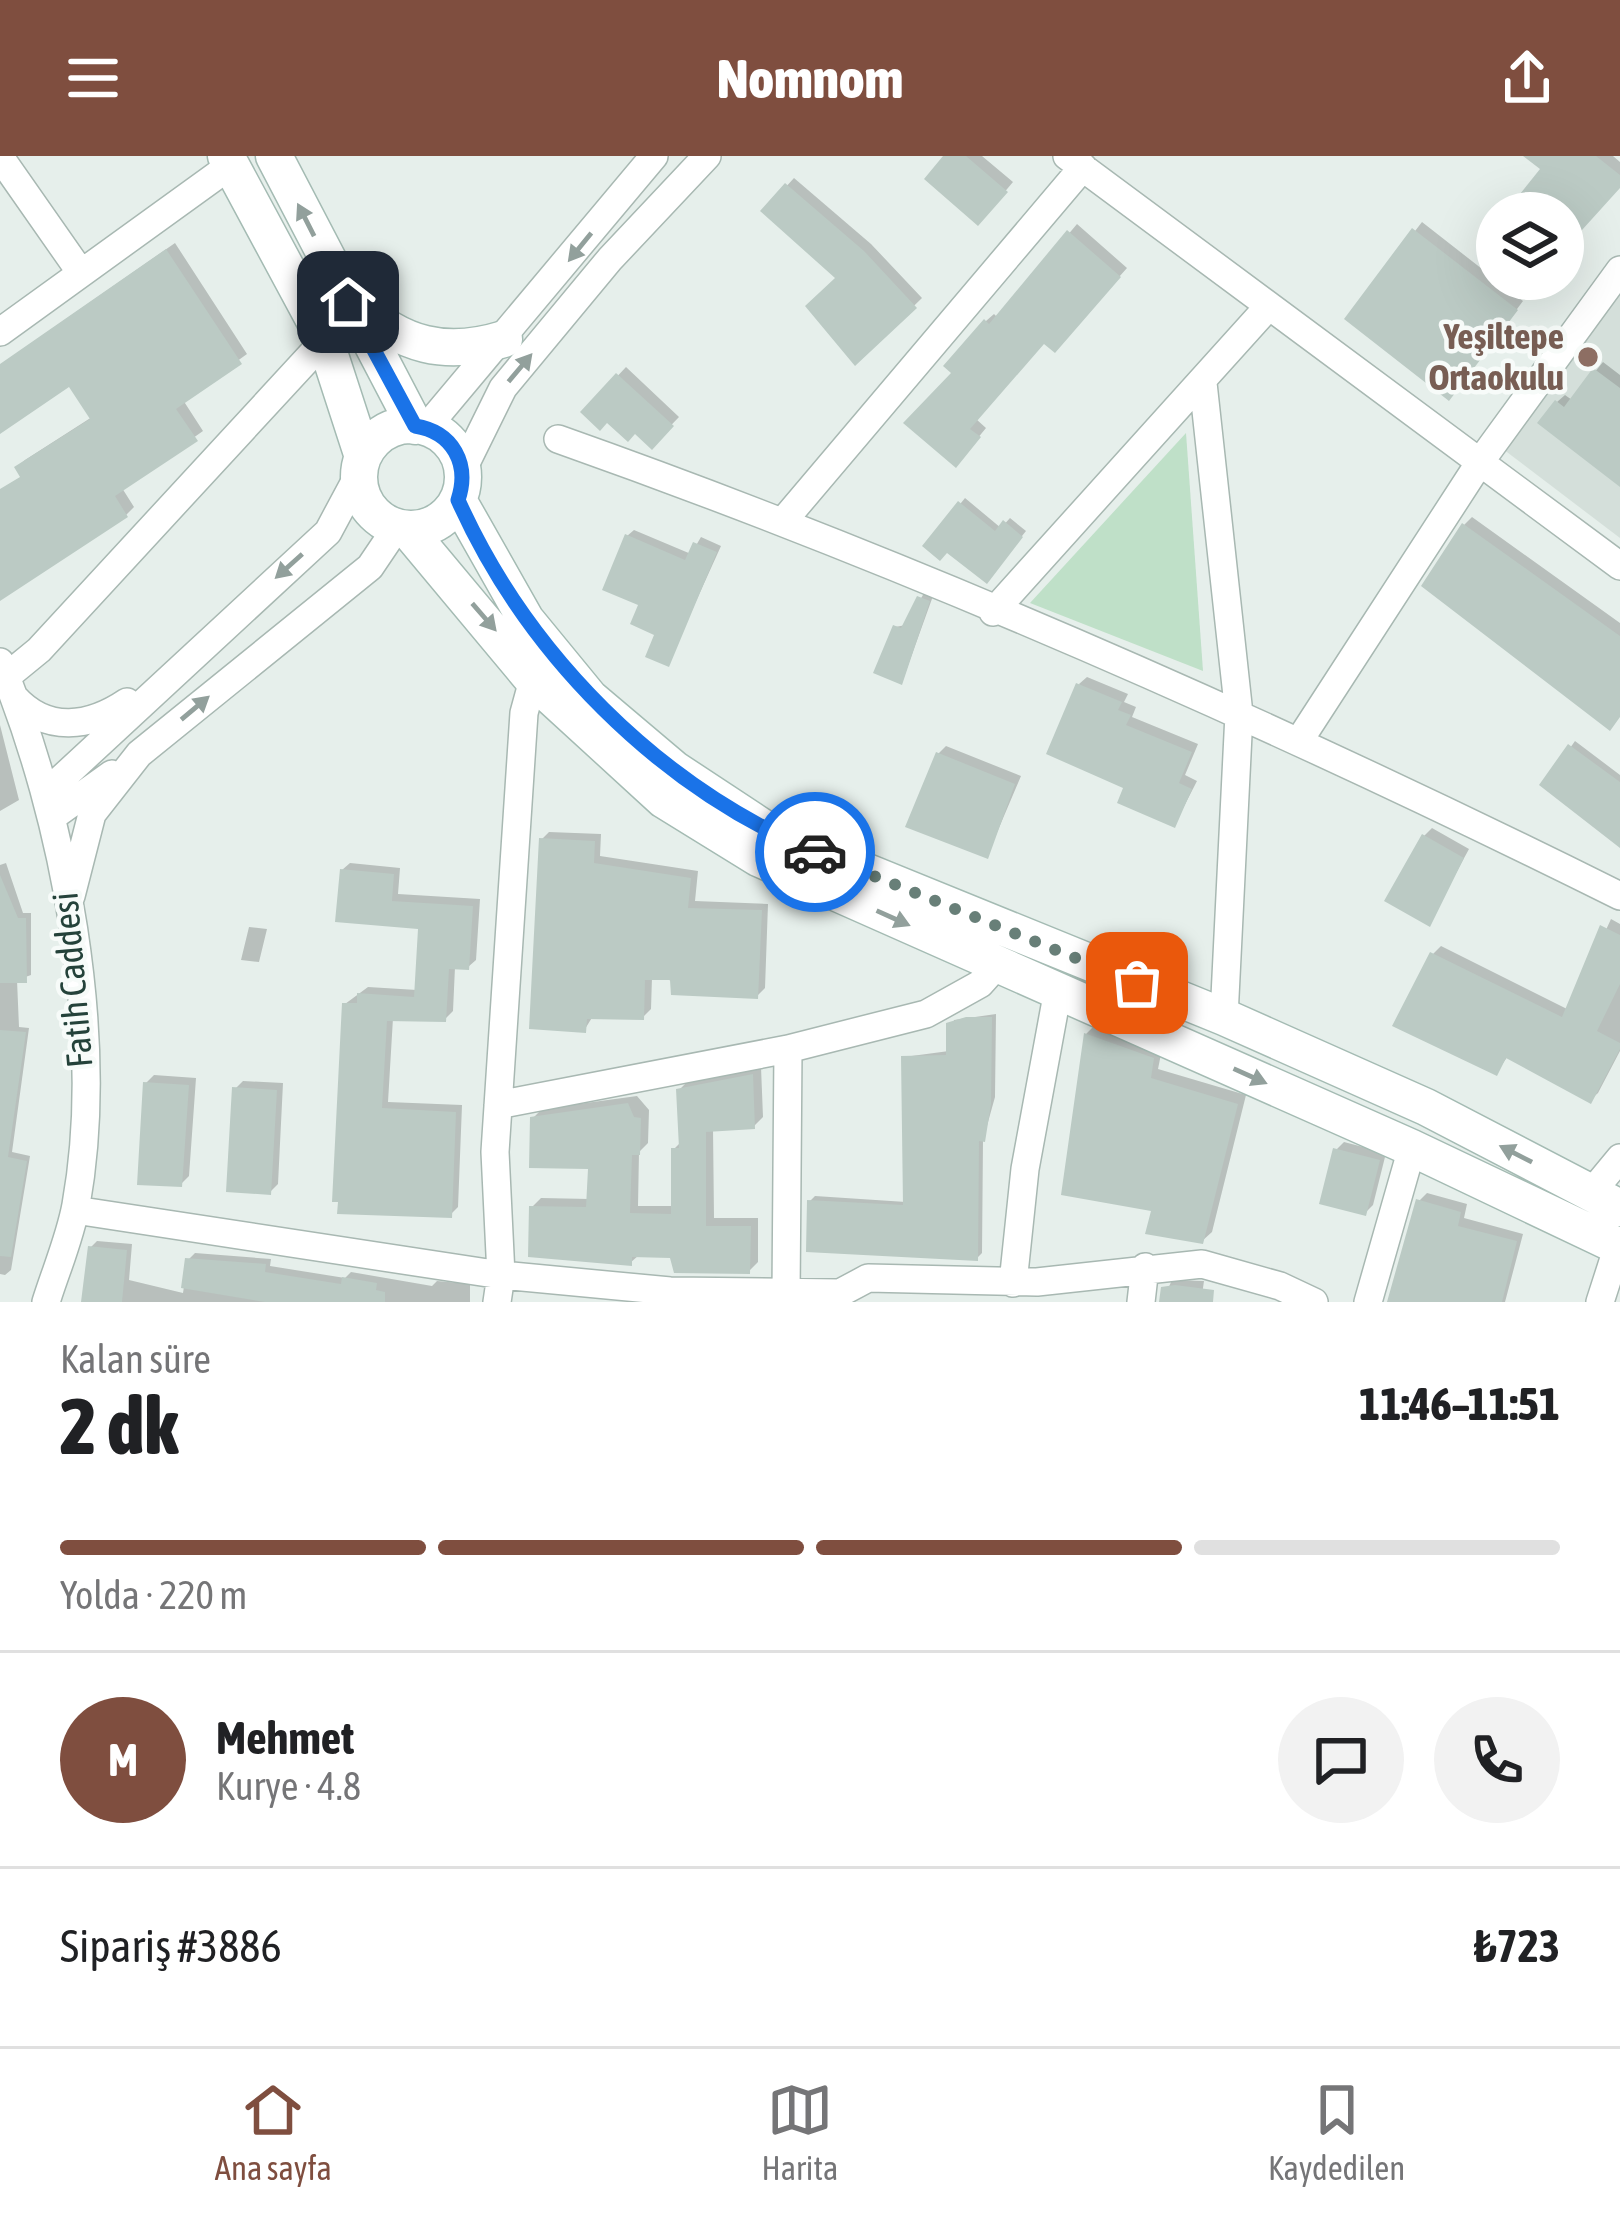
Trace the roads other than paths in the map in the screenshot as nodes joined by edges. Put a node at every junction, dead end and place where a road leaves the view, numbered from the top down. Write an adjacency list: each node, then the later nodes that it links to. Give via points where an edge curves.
1 (274, 156): 9 (main road, one-way to 1)
2 (654, 156): 12 (street, one-way to 12)
3 (707, 156): 19 (street, one-way to 3, via 503,388)
4 (0, 157): 8 (street)
5 (229, 160): 8 (street); 13 (main road)
6 (1075, 162): 10 (street); 20 (street)
7 (1620, 270): 17 (street)
8 (79, 271): 11 (street)
9 (339, 284): 12 (main road, via 416,345 462,349); 15 (main road)
10 (1268, 307): 14 (street); 17 (street)
11 (0, 332)
12 (504, 339): 15 (street)
13 (326, 340): 18 (main road); 25 (street)
14 (1203, 383): 23 (street); 27 (street)
15 (420, 427): 18 (main road, via 386,432); 19 (main road, via 448,440)
16 (558, 439): 20 (street)
17 (1480, 462): 22 (street); 28 (street)
18 (361, 466): 21 (main road, via 368,505); 24 (street, one-way to 24, via 328,532)
19 (460, 484): 21 (main road, via 437,522); 35 (main road, via 526,620 590,698 674,769 771,833)
20 (785, 519): 23 (street)
21 (402, 528): 26 (main road, one-way to 26); 29 (street, one-way to 21, via 370,567)
22 (1620, 566)
23 (993, 612): 27 (street)
24 (216, 634): 25 (street, via 101,720 52,722); 30 (street)
25 (7, 679): 30 (street, Fatih Caddesi)
26 (533, 680): 33 (main road, one-way to 33, via 664,800 758,858); 37 (street, via 524,712)
27 (1239, 714): 28 (street); 35 (street)
28 (1299, 741): 31 (street)
29 (139, 754): 30 (street); 32 (street, via 92,814)
30 (50, 804): 32 (street, Fatih Caddesi)
31 (1620, 896)
32 (68, 906): 41 (street, Fatih Caddesi, via 82,1000)
33 (997, 964): 34 (main road); 36 (street, via 980,984 926,1014)
34 (1058, 990): 38 (main road, one-way to 38); 45 (street, via 1024,1168)
35 (1224, 1017): 40 (main road, one-way to 35, via 1426,1107)
36 (788, 1048): 37 (street); 46 (street)
37 (498, 1105): 44 (street)
38 (1412, 1148): 42 (main road); 52 (street)
39 (1620, 1158): 40 (street)
40 (1606, 1200)
41 (76, 1210): 44 (street); 49 (street, Fatih Caddesi)
42 (1619, 1247): 53 (street)
43 (1145, 1267): 45 (street); 50 (street); 51 (street, via 1202,1264)
44 (499, 1288): 47 (street)
45 (1028, 1289): 48 (street, via 868,1278)
46 (786, 1295): 47 (street); 48 (street)
47 (670, 1297)
48 (840, 1297)
49 (46, 1302)
50 (1141, 1302)
51 (1314, 1302)
52 (1368, 1302)
53 (1600, 1302)

